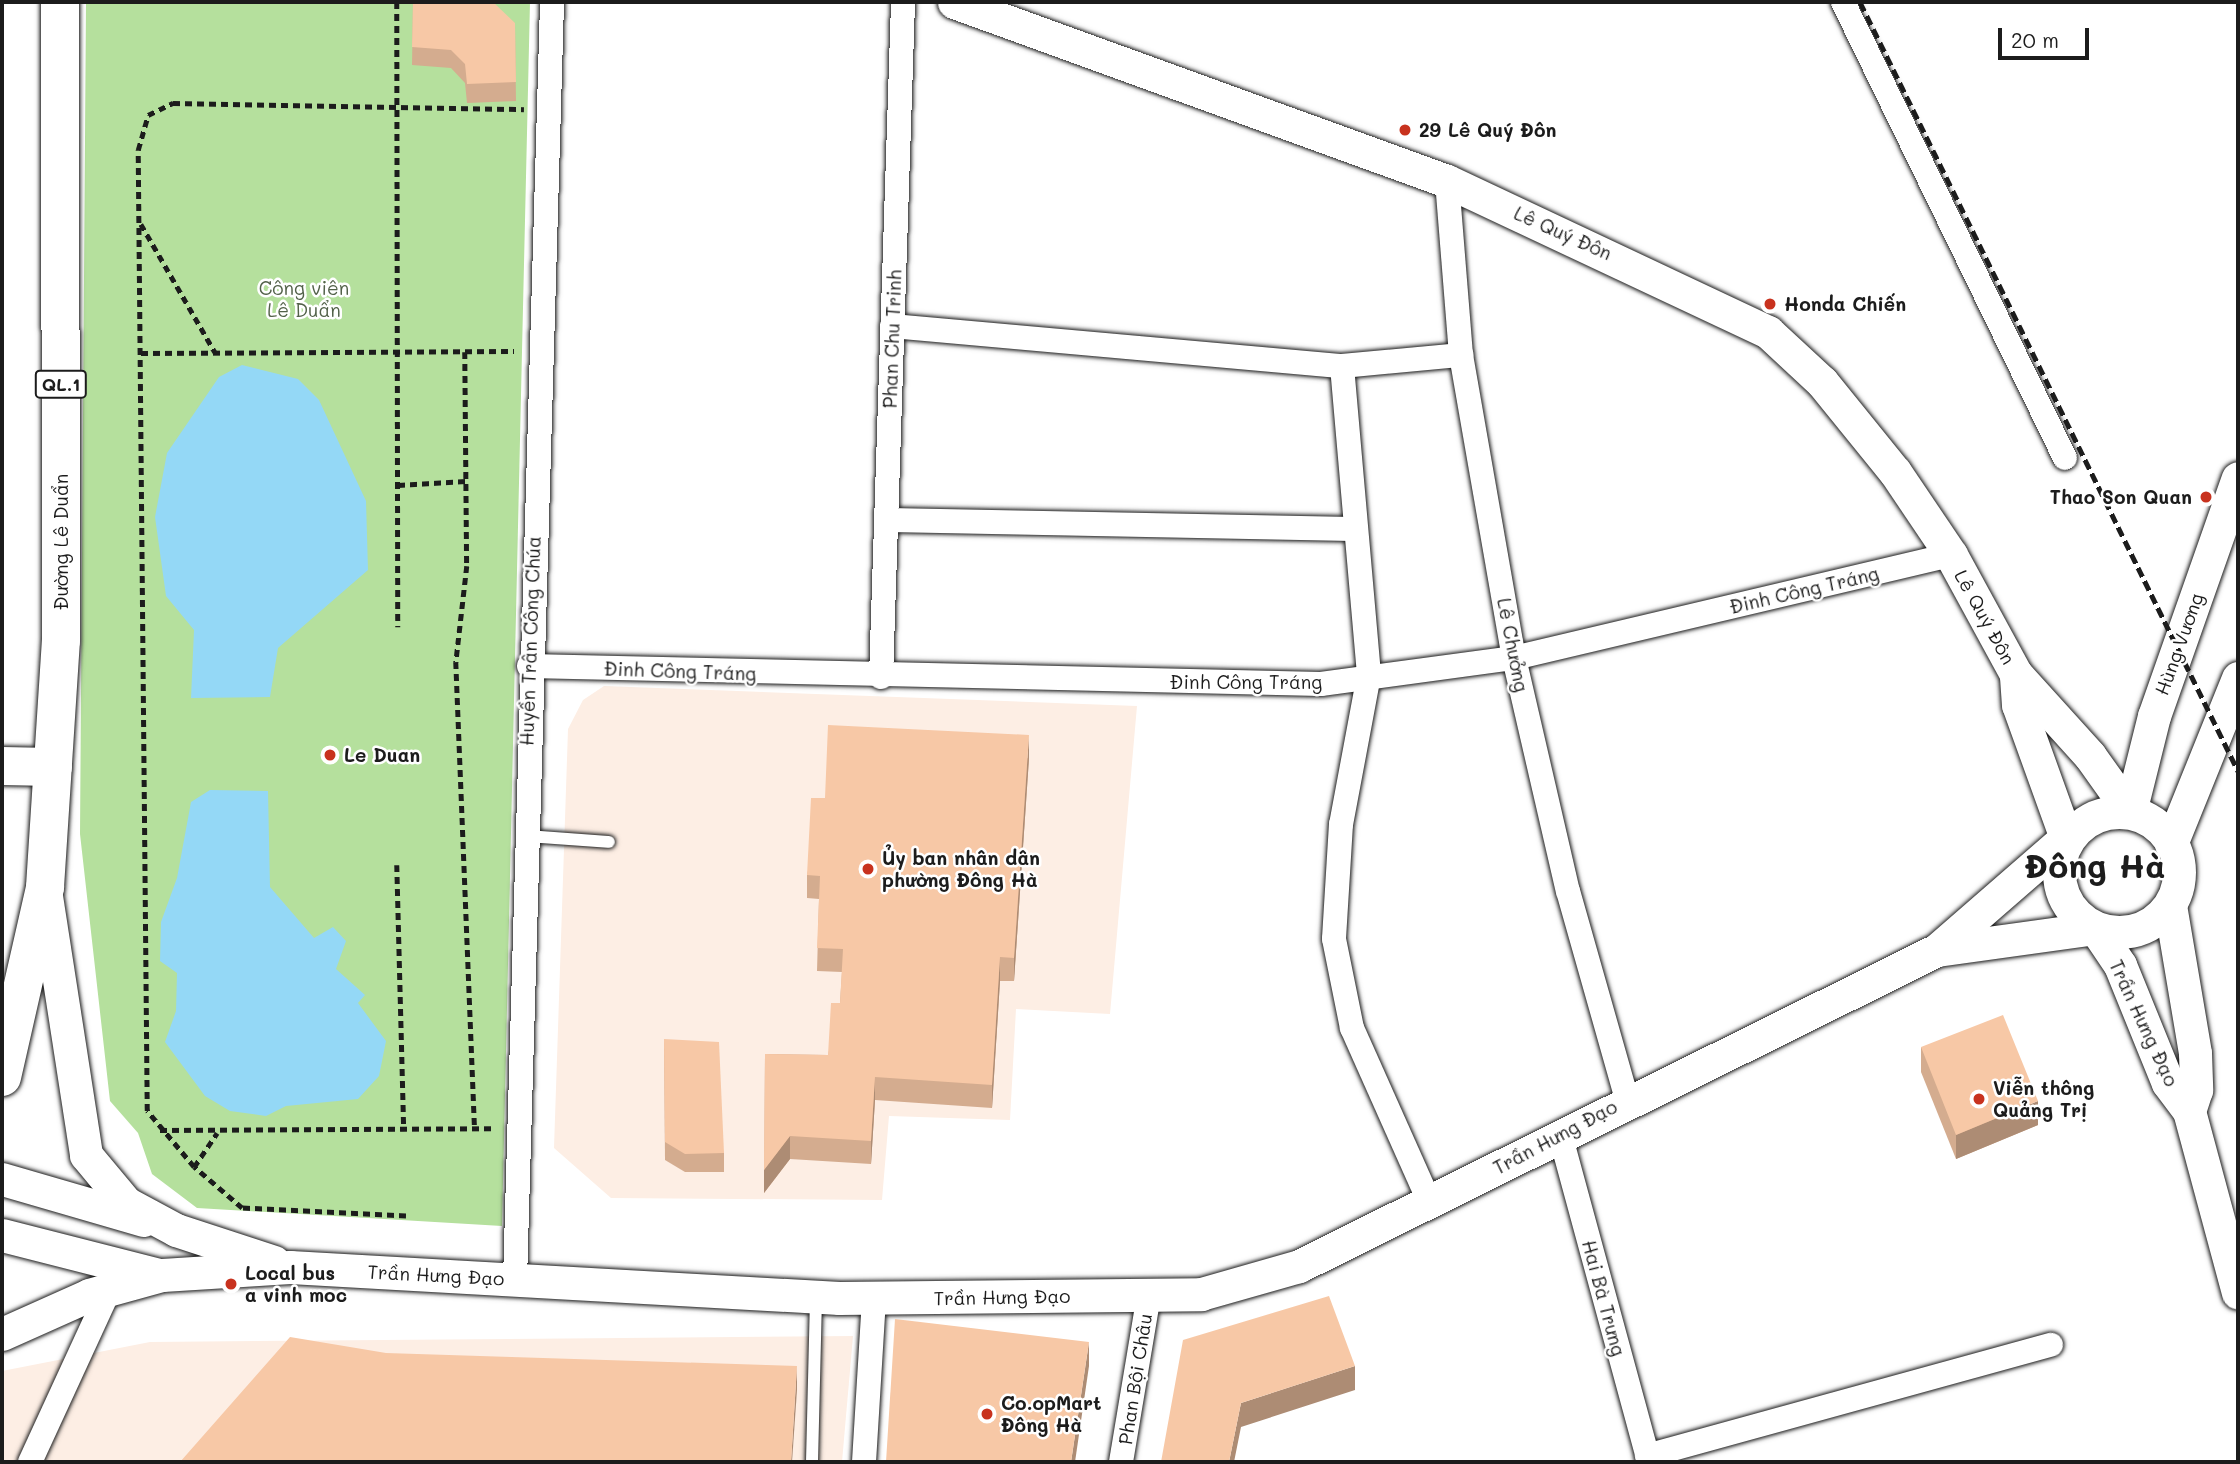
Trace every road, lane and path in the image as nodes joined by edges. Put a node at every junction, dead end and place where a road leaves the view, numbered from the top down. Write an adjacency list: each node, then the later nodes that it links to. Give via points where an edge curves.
1 (60, 2): 34 (highway, Đường Lê Duẩn / QL.1, via 61,641)
2 (397, 2): 7 (path)
3 (552, 2): 8 (street, Huyền Trân Công Chúa)
4 (903, 2): 11 (street, Phan Chu Trinh)
5 (954, 2): 9 (main road, Lê Quý Đôn)
6 (1843, 2): 19 (street)
7 (396, 107): 8 (path); 10 (path, via 157,107 139,139); 13 (path)
8 (549, 109): 12 (street, Huyền Trân Công Chúa)
9 (1447, 181): 17 (street, Lê Chưởng); 25 (main road, Lê Quý Đôn, via 1768,332 1830,391)
10 (140, 223): 15 (path); 16 (path)
11 (892, 326): 18 (street); 23 (street, Phan Chu Trinh)
12 (540, 351): 14 (path); 28 (street, Huyền Trân Công Chúa)
13 (397, 352): 14 (path); 16 (path); 22 (path)
14 (465, 352): 21 (path)
15 (141, 353): 16 (path); 50 (path, via 143,1084 147,1111)
16 (215, 353)
17 (1461, 355): 18 (street); 27 (street, Lê Chưởng)
18 (1342, 366): 24 (street)
19 (2065, 458)
20 (2238, 478): 35 (main road, Hùng Vương, via 2154,716)
21 (466, 481): 22 (path); 49 (path, via 467,566 456,662)
22 (398, 485): 26 (path)
23 (888, 520): 24 (street); 31 (street, Phan Chu Trinh)
24 (1353, 529): 30 (street)
25 (1951, 555): 27 (street, Đinh Công Tráng); 29 (main road, Lê Quý Đôn)
26 (398, 627)
27 (1514, 658): 30 (street, Đinh Công Tráng); 46 (street, Lê Chưởng, via 1568,891)
28 (528, 666): 31 (street, Đinh Công Tráng); 36 (street, Huyền Trân Công Chúa)
29 (2016, 674): 35 (main road, Lê Quý Đôn, via 2090,757); 37 (main road, Lê Quý Đôn, via 2018,705)
30 (1368, 675): 31 (street, Đinh Công Tráng, via 1321,684); 56 (street, via 1341,824 1334,939 1352,1028)
31 (881, 677)
32 (2238, 678): 39 (main road)
33 (2, 766): 34 (highway)
34 (53, 767): 41 (highway, Đường Lê Duẩn / QL.1)
35 (2130, 812): 37 (main road, via 2106,814); 39 (main road, via 2151,822)
36 (526, 836): 38 (lane); 48 (street, Huyền Trân Công Chúa)
37 (2066, 838): 43 (main road, via 2061,889 2074,912); 44 (main road, Trần Hưng Đạo)
38 (609, 842)
39 (2171, 844): 42 (main road, via 2178,883)
40 (397, 865): 51 (path)
41 (45, 887): 45 (highway, Đường Lê Duẩn / QL.1); 58 (main road, via 86,1155 126,1203)
42 (2170, 905): 43 (main road, via 2150,925 2123,933); 47 (main road, Trần Hưng Đạo, via 2188,977 2196,1090)
43 (2095, 928): 44 (main road, Trần Hưng Đạo); 47 (main road, Trần Hưng Đạo, via 2120,965 2168,1083)
44 (1937, 950): 46 (main road, Trần Hưng Đạo)
45 (2, 1077)
46 (1627, 1099): 53 (main road, Trần Hưng Đạo)
47 (2189, 1111): 64 (main road, Trần Hưng Đạo)
48 (523, 1128): 49 (path); 62 (street, Huyền Trân Công Chúa)
49 (475, 1129): 51 (path)
50 (160, 1130): 52 (path); 54 (path)
51 (404, 1131): 52 (path)
52 (217, 1132): 54 (path)
53 (1560, 1134): 56 (main road, Trần Hưng Đạo); 70 (street, Hai Bà Trưng)
54 (194, 1167): 57 (path, via 242,1209)
55 (2, 1179): 58 (main road)
56 (1430, 1203): 65 (main road, Trần Hưng Đạo, via 1299,1266 1201,1294)
57 (405, 1216)
58 (176, 1230): 60 (main road)
59 (2, 1235): 61 (main road)
60 (290, 1267): 61 (main road, Trần Hưng Đạo); 62 (main road, Trần Hưng Đạo)
61 (162, 1275): 63 (main road, Trần Hưng Đạo)
62 (515, 1280): 66 (main road, Trần Hưng Đạo)
63 (109, 1290): 68 (main road, Trần Hưng Đạo); 71 (street)
64 (2238, 1292)
65 (1149, 1295): 67 (main road, Trần Hưng Đạo); 74 (street, Phan Bội Châu)
66 (816, 1297): 67 (main road, Trần Hưng Đạo); 72 (lane)
67 (874, 1298): 73 (street)
68 (2, 1334)
69 (2051, 1345): 70 (street)
70 (1648, 1459)
71 (30, 1462)
72 (812, 1462)
73 (864, 1462)
74 (1121, 1462)

